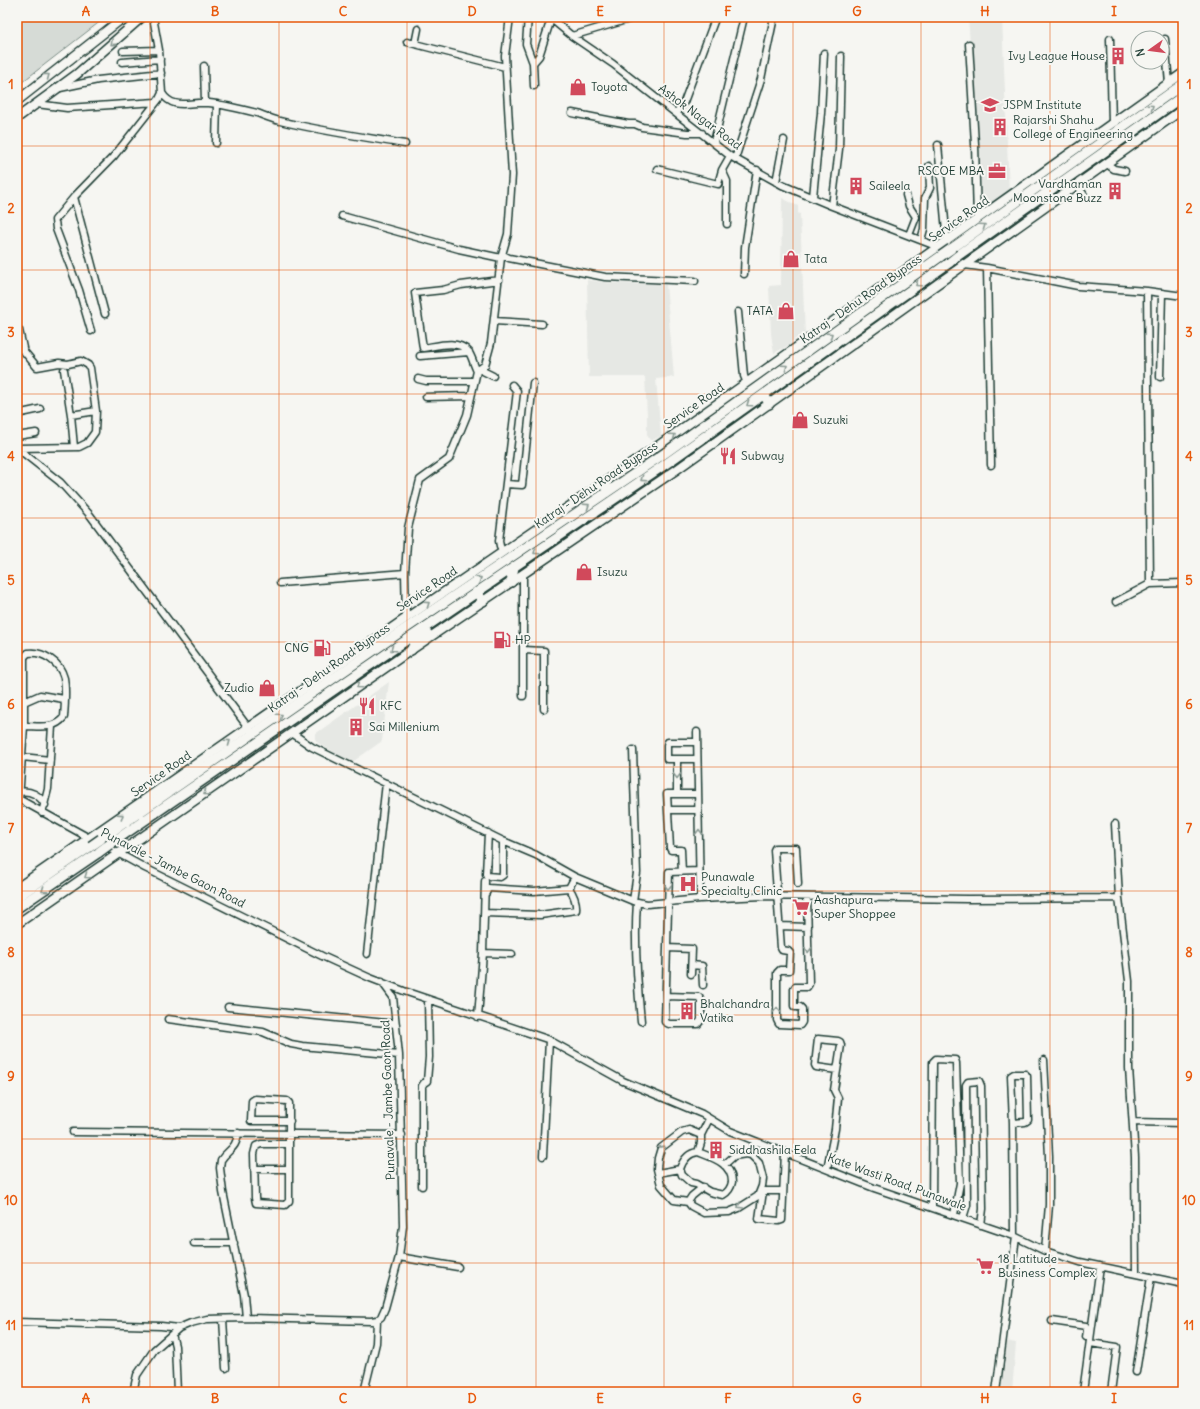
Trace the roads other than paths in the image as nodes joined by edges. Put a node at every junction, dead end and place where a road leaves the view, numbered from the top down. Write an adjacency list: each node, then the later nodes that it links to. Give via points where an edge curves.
1 (124, 17): 35 (main road, one-way to 1)
2 (142, 17): 32 (main road, one-way to 32)
3 (153, 17): 17 (street)
4 (510, 17): 25 (street)
5 (528, 17): 23 (street, via 526,44)
6 (636, 17): 12 (street)
7 (744, 17): 47 (street)
8 (774, 17): 51 (street, via 761,79)
9 (552, 18): 12 (street, Ashok Nagar Road); 23 (street, via 539,56)
10 (715, 19): 42 (street, via 684,102)
11 (418, 29): 15 (street)
12 (572, 36): 42 (street, Ashok Nagar Road)
13 (1110, 39): 44 (street)
14 (407, 42): 15 (street)
15 (415, 44): 25 (street)
16 (969, 44): 66 (street)
17 (159, 50): 18 (street); 21 (street)
18 (123, 51)
19 (824, 53): 63 (street)
20 (841, 56): 64 (street, via 839,149)
21 (160, 59): 22 (street); 27 (street)
22 (122, 62)
23 (533, 63): 31 (street)
24 (204, 66): 37 (street)
25 (505, 67): 72 (street, via 512,175 508,234)
26 (1168, 70): 29 (street)
27 (161, 73): 32 (street, via 98,80); 33 (street)
28 (1183, 73): 29 (main road, Service Road)
29 (1170, 83): 44 (main road, Service Road)
30 (1183, 84): 70 (highway, Katraj - Dehu Road Bypass, one-way to 30)
31 (534, 86)
32 (56, 89): 38 (main road)
33 (162, 93): 36 (street); 37 (street, via 171,102)
34 (1183, 96): 99 (highway, Katraj - Dehu Road Bypass, one-way to 99, bridge)
35 (17, 101)
36 (156, 102): 38 (street, via 67,108); 62 (street, via 114,156)
37 (205, 103): 39 (street)
38 (37, 104): 43 (main road)
39 (217, 104): 48 (street); 49 (street, via 280,121)
40 (1183, 110): 52 (main road)
41 (572, 113): 45 (street, via 687,133)
42 (676, 113): 45 (street, Ashok Nagar Road)
43 (17, 118)
44 (1112, 124): 66 (main road, Service Road)
45 (702, 133): 47 (street, Ashok Nagar Road)
46 (784, 140): 58 (street)
47 (714, 142): 51 (street, Ashok Nagar Road)
48 (216, 143)
49 (405, 144)
50 (938, 145): 70 (street)
51 (732, 157): 55 (street); 56 (street, Ashok Nagar Road)
52 (1107, 164): 57 (street, via 1114,169); 59 (main road)
53 (929, 166): 69 (street, via 930,188 925,198)
54 (658, 169): 55 (street, via 718,184)
55 (722, 170): 67 (street, via 727,181)
56 (757, 170): 58 (street, Ashok Nagar Road); 75 (street, via 745,247)
57 (1125, 171)
58 (776, 182): 63 (street, Ashok Nagar Road)
59 (1077, 185): 61 (street); 73 (main road)
60 (906, 195): 68 (street, via 916,217)
61 (1084, 195)
62 (74, 197): 82 (street); 86 (street, via 57,216 55,225)
63 (813, 197): 64 (street, Ashok Nagar Road)
64 (832, 206): 68 (street, Ashok Nagar Road)
65 (342, 216): 72 (street, via 459,249)
66 (977, 220): 70 (main road, Service Road)
67 (727, 224)
68 (909, 235): 69 (street, Ashok Nagar Road)
69 (921, 240): 71 (street, Ashok Nagar Road)
70 (949, 245): 71 (highway, Katraj - Dehu Road Bypass, bridge)
71 (940, 252): 73 (street, Ashok Nagar Road); 97 (main road, Service Road); 114 (highway, Katraj - Dehu Road Bypass, one-way to 71, via 665,453)
72 (502, 256): 76 (street); 77 (street, via 605,277)
73 (965, 265): 74 (street); 102 (main road)
74 (987, 268): 78 (street, via 1078,286); 111 (street)
75 (744, 274)
76 (499, 280): 83 (street); 88 (street, via 415,293 423,348 452,344 460,345)
77 (696, 281)
78 (1147, 291): 79 (street); 122 (street)
79 (1162, 293): 80 (street); 93 (street)
80 (1183, 296)
81 (738, 312): 97 (street, via 744,376)
82 (105, 314)
83 (494, 321): 84 (street); 91 (street, via 492,342 485,365)
84 (542, 324)
85 (17, 328): 87 (street, via 20,330 23,346)
86 (91, 331)
87 (19, 350): 104 (street, via 37,368 81,361 88,365)
88 (469, 352): 89 (street); 91 (street, via 473,365)
89 (420, 356)
90 (64, 370): 106 (street)
91 (478, 370): 92 (street); 95 (street)
92 (493, 376)
93 (1160, 376)
94 (418, 379): 95 (street)
95 (474, 381): 101 (street)
96 (533, 383): 113 (street, via 522,485)
97 (747, 383): 112 (main road, Service Road, one-way to 97)
98 (512, 385): 113 (street, via 517,391)
99 (764, 394): 102 (highway); 116 (highway, Katraj - Dehu Road Bypass, one-way to 116)
100 (426, 396): 101 (street)
101 (471, 396): 117 (street, via 467,415 449,459 420,480 408,528)
102 (769, 404): 118 (main road)
103 (40, 409): 105 (street)
104 (96, 411): 106 (street); 109 (street, via 95,432 82,446)
105 (17, 414)
106 (71, 415): 109 (street)
107 (36, 433): 108 (street)
108 (19, 436): 110 (street)
109 (74, 447): 110 (street)
110 (19, 448): 136 (street, via 60,482 90,515)
111 (991, 465)
112 (606, 482): 114 (highway); 115 (main road, Service Road)
113 (506, 484): 115 (street, via 499,542)
114 (606, 493): 136 (highway, Katraj - Dehu Road Bypass, one-way to 114)
115 (503, 552): 127 (main road, Service Road, one-way to 115)
116 (514, 567): 119 (highway); 123 (highway, Katraj - Dehu Road Bypass)
117 (405, 573): 120 (street); 127 (street)
118 (523, 574): 119 (main road); 129 (street)
119 (511, 582): 124 (main road)
120 (280, 583)
121 (1183, 583): 122 (street)
122 (1150, 584): 125 (street)
123 (476, 592): 124 (highway); 126 (highway, Katraj - Dehu Road Bypass)
124 (483, 601): 128 (main road)
125 (1116, 602)
126 (450, 610): 128 (highway, via 446,619 417,640); 157 (highway, Katraj - Dehu Road Bypass, one-way to 157, bridge, via 110,844)
127 (406, 618): 136 (main road, Service Road)
128 (411, 650): 138 (main road, one-way to 138)
129 (523, 650): 130 (street); 133 (street, via 544,651)
130 (523, 696)
131 (64, 699): 132 (street, via 40,696); 132 (street, via 64,677 57,666 45,656 28,653 24,657); 135 (street, via 64,717)
132 (24, 702): 134 (street)
133 (544, 709)
134 (24, 726): 135 (street); 141 (street)
135 (52, 726): 144 (street)
136 (250, 731): 157 (main road, Service Road, one-way to 136); 157 (highway, Katraj - Dehu Road Bypass, bridge)
137 (697, 732): 139 (street)
138 (292, 733): 145 (street, via 312,747); 158 (main road, one-way to 158)
139 (697, 742): 142 (street, via 667,743 667,759); 143 (street)
140 (633, 750): 171 (street, via 637,872)
141 (22, 757): 144 (street); 146 (street)
142 (677, 759): 143 (street); 147 (street, one-way to 147)
143 (697, 759): 148 (street)
144 (50, 760): 150 (street)
145 (386, 783): 155 (street); 180 (street)
146 (20, 792): 149 (street); 150 (street, via 28,791 34,794)
147 (677, 794): 148 (street); 151 (street, via 667,794)
148 (698, 794): 152 (street)
149 (18, 799): 153 (street, Punavale - Jambe Gaon Road)
150 (45, 805): 153 (street)
151 (668, 810): 152 (street); 160 (street, via 670,848 681,850)
152 (698, 810): 159 (street, one-way to 152)
153 (42, 813): 157 (street, Punavale - Jambe Gaon Road)
154 (1115, 824): 169 (street)
155 (488, 833): 156 (street); 156 (street, via 488,876 503,875)
156 (504, 841): 161 (street)
157 (93, 845): 158 (street, Punavale - Jambe Gaon Road); 164 (main road, Service Road); 166 (highway, Katraj - Dehu Road Bypass); 173 (highway, Katraj - Dehu Road Bypass, one-way to 173)
158 (119, 854): 175 (main road, one-way to 175); 184 (street, Punavale - Jambe Gaon Road, via 322,956)
159 (699, 871): 160 (street); 170 (street)
160 (682, 872): 172 (street, one-way to 172, via 669,872)
161 (574, 877): 165 (street); 171 (street)
162 (485, 882): 174 (street)
163 (798, 884): 167 (street, via 796,848 775,848)
164 (17, 888)
165 (569, 888): 174 (street, via 534,892 488,888); 174 (street, via 575,900 576,910 540,915)
166 (17, 897)
167 (778, 897): 168 (street); 170 (street); 176 (street)
168 (807, 897): 169 (street); 177 (street)
169 (1119, 898): 200 (street, via 1129,981 1129,1063)
170 (700, 900): 172 (street)
171 (635, 902): 172 (street); 191 (street)
172 (668, 902): 178 (street)
173 (17, 908)
174 (485, 913): 179 (street)
175 (17, 924)
176 (780, 926): 177 (street); 177 (street, one-way to 176, via 809,984 807,987 794,989 795,1007 802,1009 800,1025 779,1024 778,1020 777,972 788,971 790,953 781,949)
177 (808, 927)
178 (667, 948): 182 (street, via 692,949); 186 (street)
179 (483, 952): 181 (street); 189 (street)
180 (367, 954)
181 (512, 954)
182 (692, 965): 183 (street); 185 (street, via 702,966)
183 (691, 974)
184 (382, 982): 187 (street, Kate Wasti Road, Punawale); 192 (street, Punavale - Jambe Gaon Road, via 393,997)
185 (703, 985)
186 (666, 996): 186 (street, via 666,1023 700,1023 702,1001 699,997)
187 (428, 999): 189 (street, Kate Wasti Road, Punawale); 219 (street, via 427,1081 422,1086)
188 (228, 1007): 192 (street)
189 (478, 1016): 193 (street, Kate Wasti Road, Punawale)
190 (168, 1019): 194 (street, via 262,1032 302,1046)
191 (641, 1022)
192 (396, 1024): 194 (street, Punavale - Jambe Gaon Road)
193 (549, 1040): 197 (street, Kate Wasti Road, Punawale, via 623,1081); 212 (street)
194 (399, 1055): 206 (street, Punavale - Jambe Gaon Road)
195 (1044, 1060): 230 (street, via 1049,1156)
196 (837, 1070): 196 (street, via 840,1042 818,1039 816,1068); 217 (street, via 834,1090 838,1098)
197 (709, 1119): 205 (street); 207 (street, Kate Wasti Road, Punawale)
198 (290, 1122): 198 (street, via 288,1101 252,1101 251,1121); 204 (street)
199 (1013, 1122): 199 (street, via 1012,1076 1025,1074 1028,1120); 227 (street)
200 (1133, 1122): 201 (street); 234 (street)
201 (1183, 1123)
202 (73, 1132): 203 (street)
203 (238, 1133): 204 (street); 229 (street, via 235,1146 221,1160 220,1168)
204 (289, 1134): 206 (street); 208 (street)
205 (701, 1134): 209 (street); 218 (street, one-way to 205, via 661,1148 682,1132 689,1130)
206 (402, 1135): 231 (street, Punavale - Jambe Gaon Road, via 403,1226)
207 (755, 1141): 210 (street, Kate Wasti Road, Punawale); 211 (street)
208 (289, 1144): 214 (street, via 258,1144 254,1150); 215 (street)
209 (698, 1152): 213 (street); 216 (street, via 687,1156)
210 (785, 1152): 217 (street, Kate Wasti Road, Punawale); 221 (street)
211 (751, 1155): 213 (street, via 734,1156); 222 (street, one-way to 222, via 759,1163 763,1179 758,1196 730,1212 704,1212)
212 (543, 1156)
213 (724, 1165): 220 (street, via 731,1174 732,1185 727,1192 719,1195)
214 (255, 1169): 215 (street); 215 (street, via 256,1203 285,1205 290,1198)
215 (289, 1169)
216 (680, 1169): 218 (street); 220 (street, via 685,1179)
217 (827, 1169): 223 (street, Kate Wasti Road, Punawale)
218 (658, 1173): 222 (street, via 661,1185 674,1200)
219 (422, 1186)
220 (703, 1187): 222 (street)
221 (782, 1191): 221 (street, via 782,1220 759,1219 763,1191)
222 (688, 1202)
223 (932, 1207): 224 (street, Kate Wasti Road, Punawale); 224 (street, via 933,1062 936,1059 952,1059 956,1063 960,1182)
224 (954, 1215): 225 (street, Kate Wasti Road, Punawale)
225 (963, 1218): 226 (street, Kate Wasti Road, Punawale); 226 (street, via 967,1205 966,1085 968,1082 979,1081 983,1209)
226 (981, 1225): 227 (street, Kate Wasti Road, Punawale)
227 (1015, 1236): 230 (street, Kate Wasti Road, Punawale); 250 (street)
228 (194, 1243): 229 (street)
229 (234, 1244): 237 (street)
230 (1046, 1251): 232 (street, Kate Wasti Road, Punawale)
231 (399, 1257): 233 (street); 239 (street, Punavale - Jambe Gaon Road, via 386,1308)
232 (1100, 1266): 234 (street, Kate Wasti Road, Punawale); 244 (street)
233 (458, 1267)
234 (1136, 1274): 235 (street, Kate Wasti Road, Punawale)
235 (1150, 1277): 236 (street, Kate Wasti Road, Punawale); 246 (street)
236 (1183, 1284)
237 (246, 1318): 238 (street); 239 (street)
238 (223, 1319): 242 (street, via 200,1321); 245 (street)
239 (377, 1320): 249 (street, via 376,1343)
240 (1052, 1321): 251 (street, via 1087,1328)
241 (17, 1322): 242 (street)
242 (179, 1328): 243 (street)
243 (172, 1334): 247 (street, via 154,1350 141,1367); 248 (street)
244 (1090, 1343): 252 (street); 253 (street, via 1117,1347)
245 (226, 1368)
246 (1136, 1372)
247 (133, 1392)
248 (177, 1392)
249 (364, 1392)
250 (996, 1392)
251 (1079, 1392)
252 (1083, 1392)
253 (1111, 1392)

